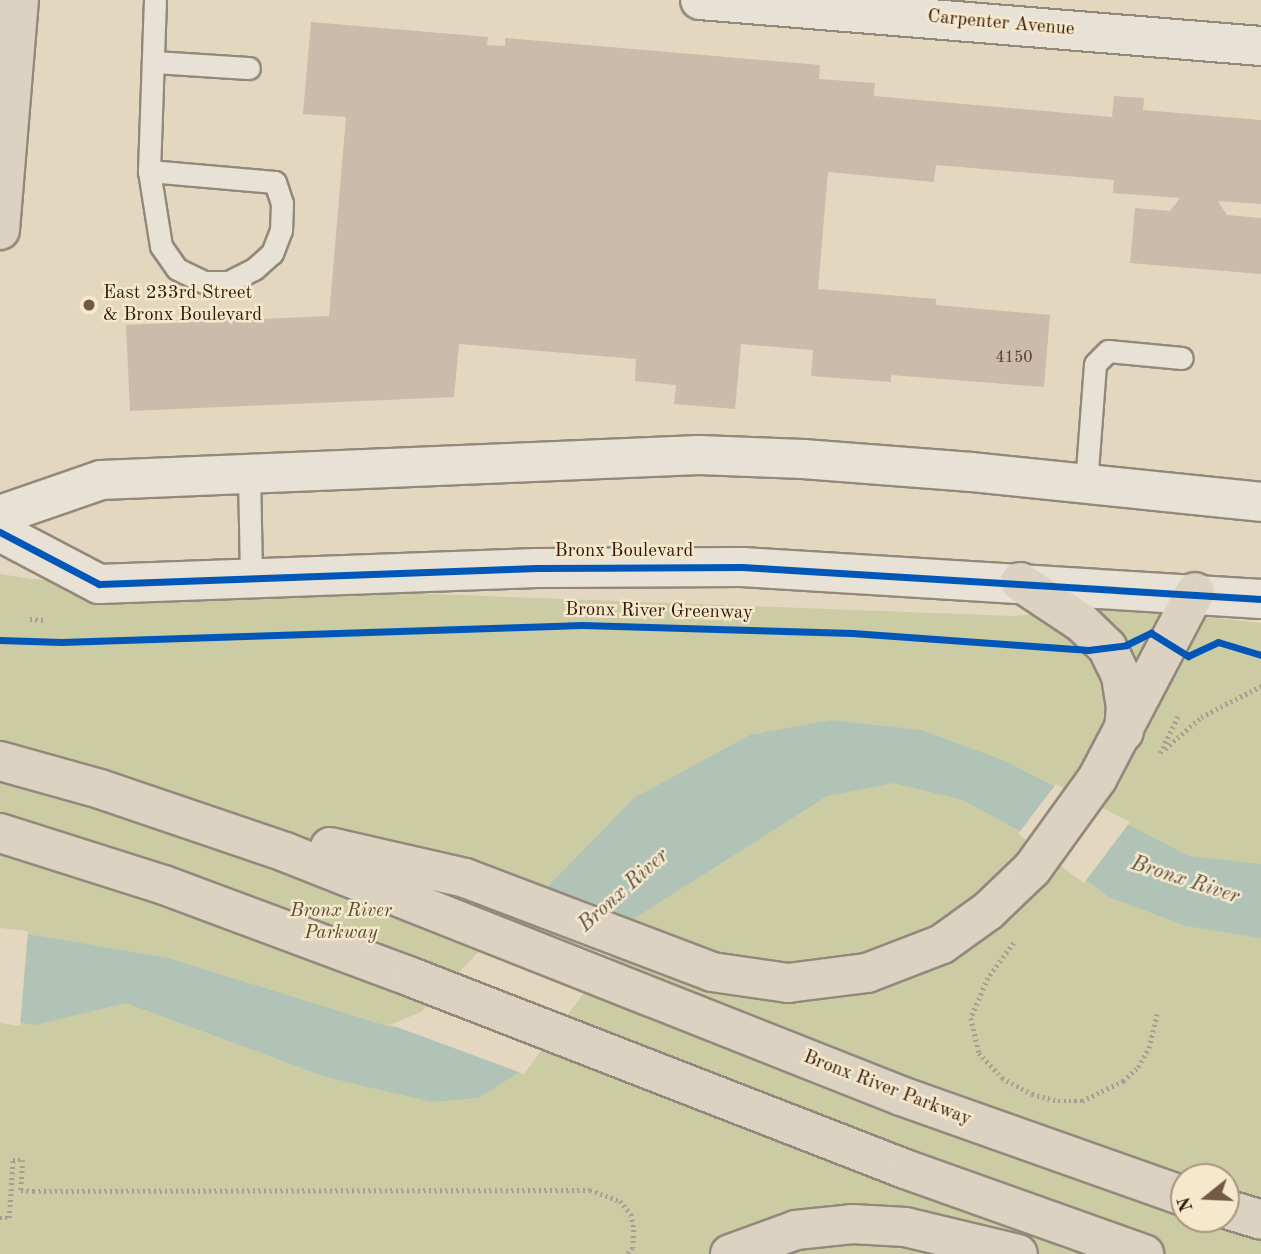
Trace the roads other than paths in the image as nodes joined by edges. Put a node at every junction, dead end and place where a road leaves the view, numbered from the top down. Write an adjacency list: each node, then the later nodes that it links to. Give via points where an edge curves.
1 (19, 0): 9 (main road)
2 (155, 0): 6 (lane)
3 (700, 0): 4 (street, Carpenter Avenue)
4 (979, 11): 5 (street, Carpenter Avenue)
5 (1261, 46)
6 (153, 62): 7 (lane); 8 (lane)
7 (249, 68)
8 (149, 171): 8 (lane, via 161,246 177,269 204,282 228,282 272,253 281,230 282,204 275,182)
9 (0, 230)
10 (1181, 358): 12 (lane, via 1108,351 1095,364)
11 (249, 472): 12 (street, via 699,456 803,459); 14 (street, via 101,480); 16 (lane)
12 (1086, 484): 13 (street)
13 (1261, 502)
14 (0, 515)
15 (0, 531): 16 (street, Bronx Boulevard, via 99,584)
16 (250, 578): 17 (street, Bronx Boulevard, via 730,567)
17 (1020, 582): 18 (street, Bronx Boulevard); 20 (main road, via 1083,623 1107,647 1121,677)
18 (1195, 593): 19 (street, Bronx Boulevard); 20 (main road)
19 (1261, 598)
20 (1125, 732): 22 (main road, via 1053,842 988,911 920,955 867,973 788,983 738,978 693,966 465,878)
21 (0, 761): 22 (main road, Bronx River Parkway)
22 (161, 808): 24 (main road, Bronx River Parkway, via 446,914 987,1128)
23 (0, 833): 29 (main road, via 164,885 905,1170)
24 (1170, 1191)
25 (1240, 1213): 26 (main road)
26 (1261, 1220)
27 (730, 1254): 28 (main road, via 796,1230 852,1224 905,1227)
28 (1018, 1254)
29 (1144, 1254)

